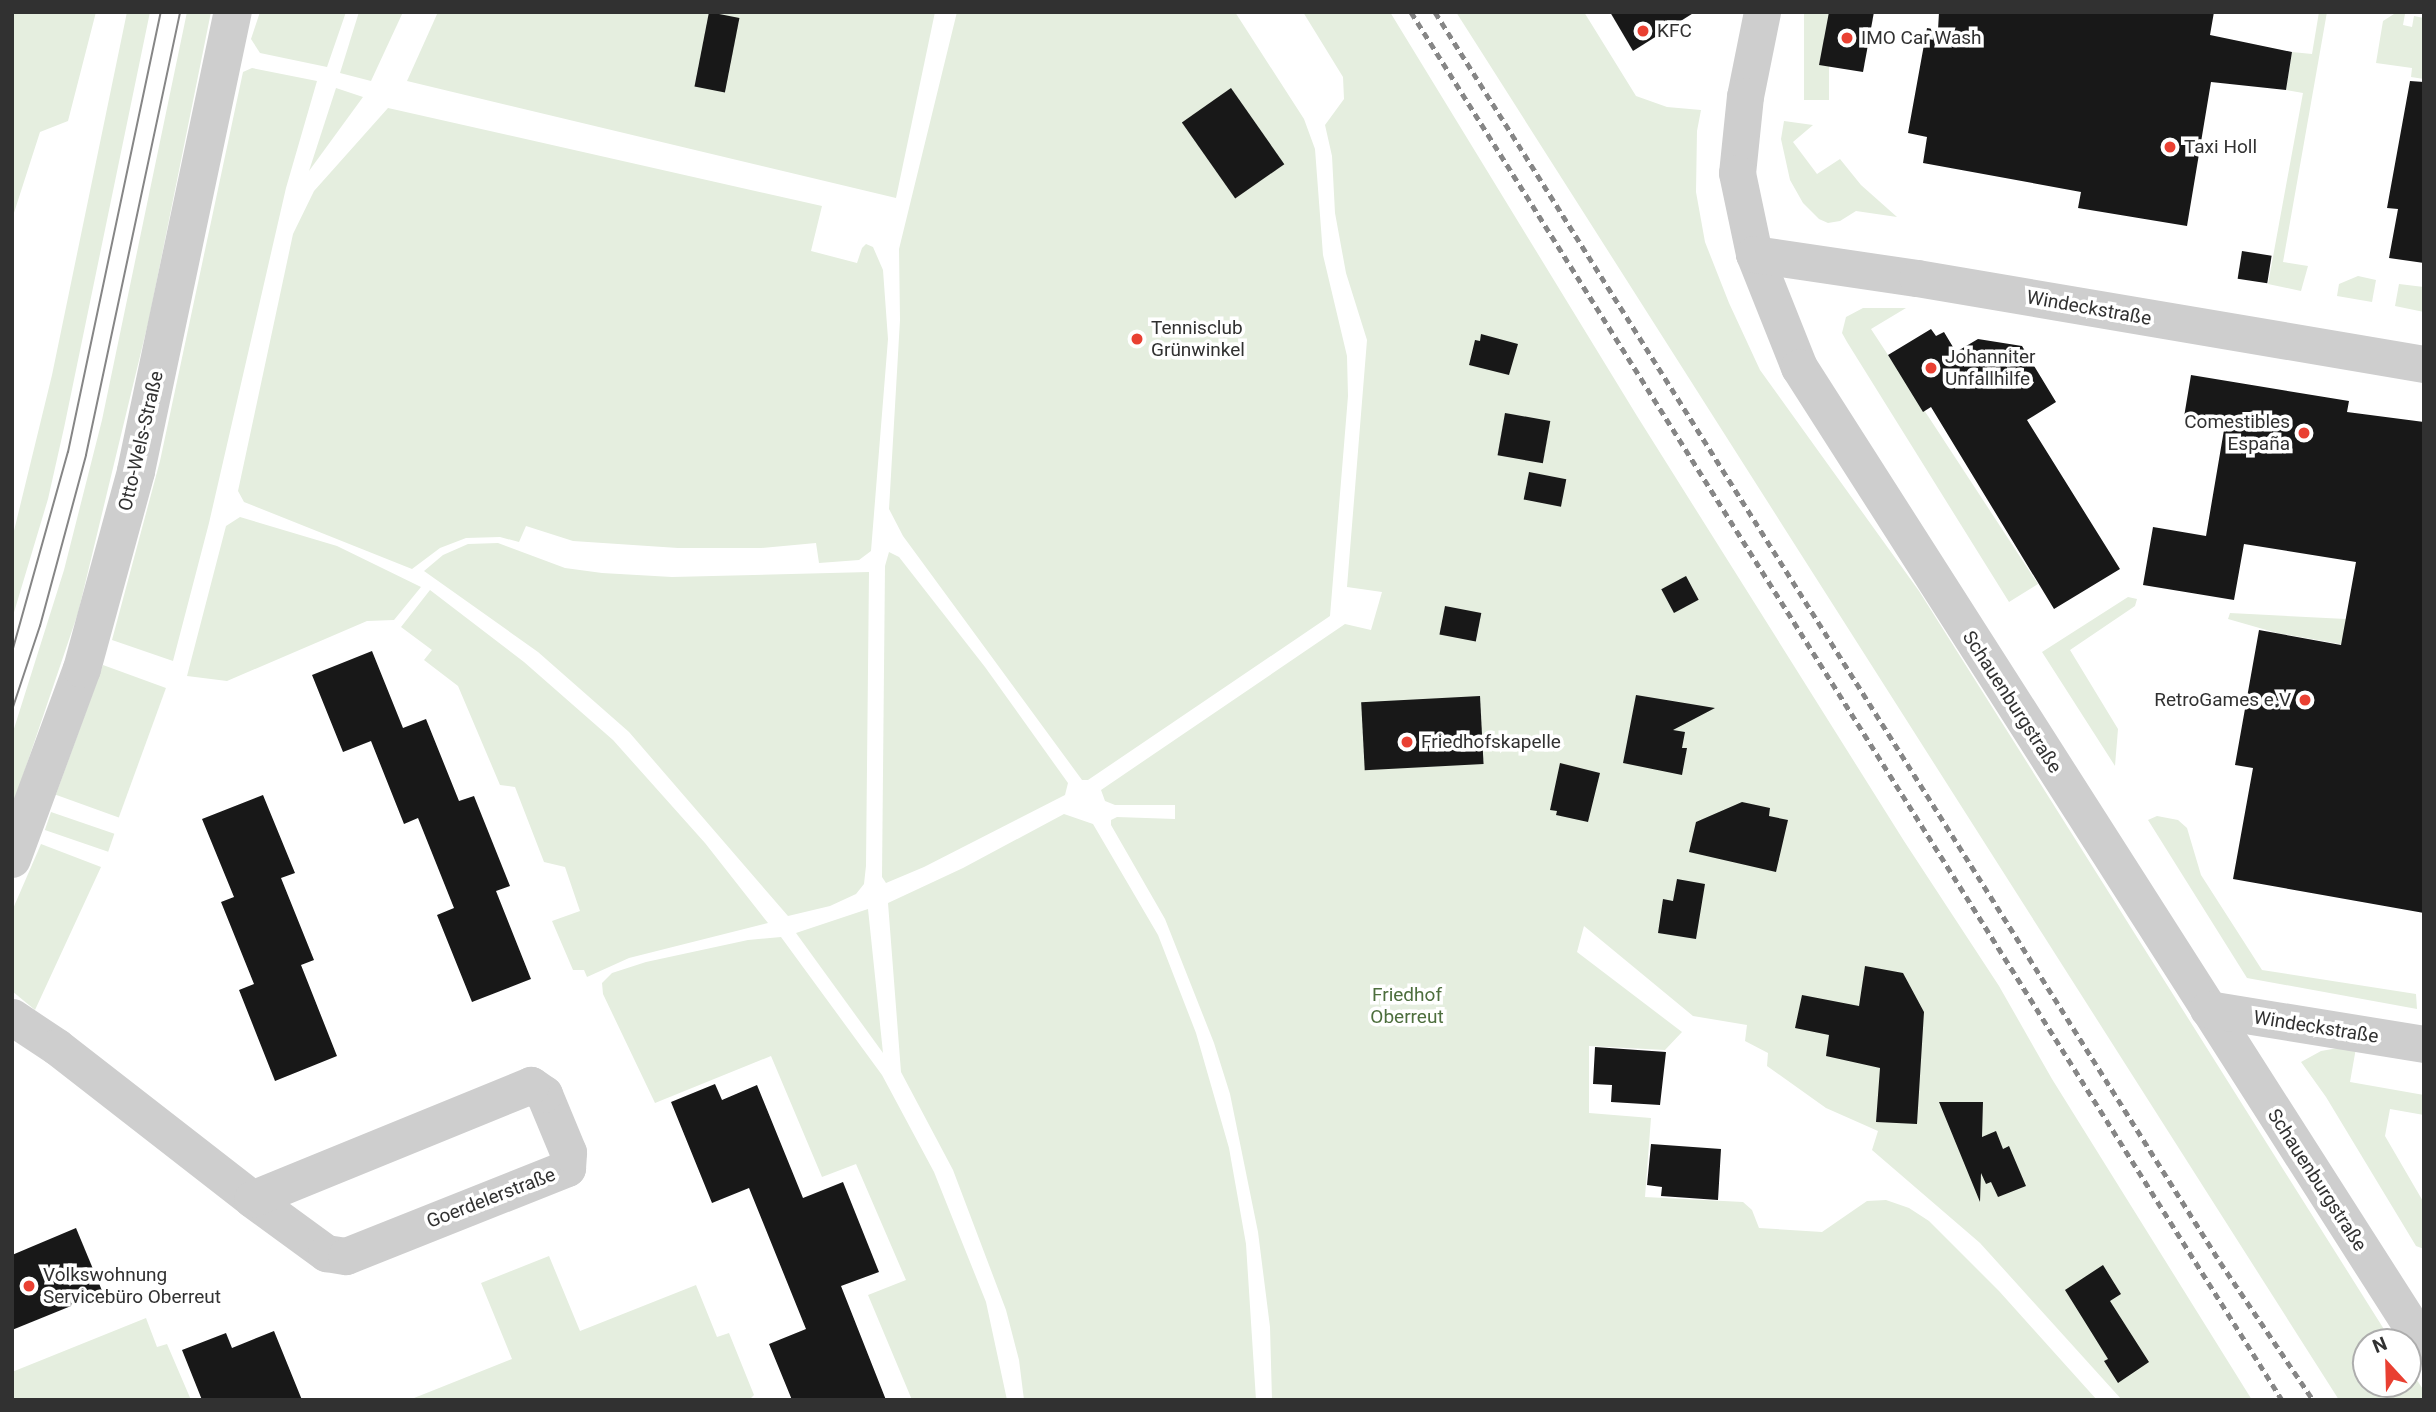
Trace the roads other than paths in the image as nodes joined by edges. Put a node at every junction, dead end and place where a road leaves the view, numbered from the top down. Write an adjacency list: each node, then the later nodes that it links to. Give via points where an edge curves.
1 (233, 12): 5 (street, Otto-Wels-Straße, via 136,471 82,669)
2 (1762, 12): 3 (street, Schauenburgstraße, via 1745,96 1737,173)
3 (1754, 254): 4 (street, Windeckstraße); 6 (street, Schauenburgstraße, via 1799,368)
4 (2424, 364)
5 (12, 859)
6 (2208, 1009): 8 (street, Windeckstraße); 10 (street, Schauenburgstraße)
7 (12, 1017): 9 (street, Goerdelerstraße)
8 (2424, 1044)
9 (252, 1199): 9 (street, Goerdelerstraße, via 531,1085 544,1094 568,1152 567,1168 346,1256 326,1253)
10 (2424, 1346)

